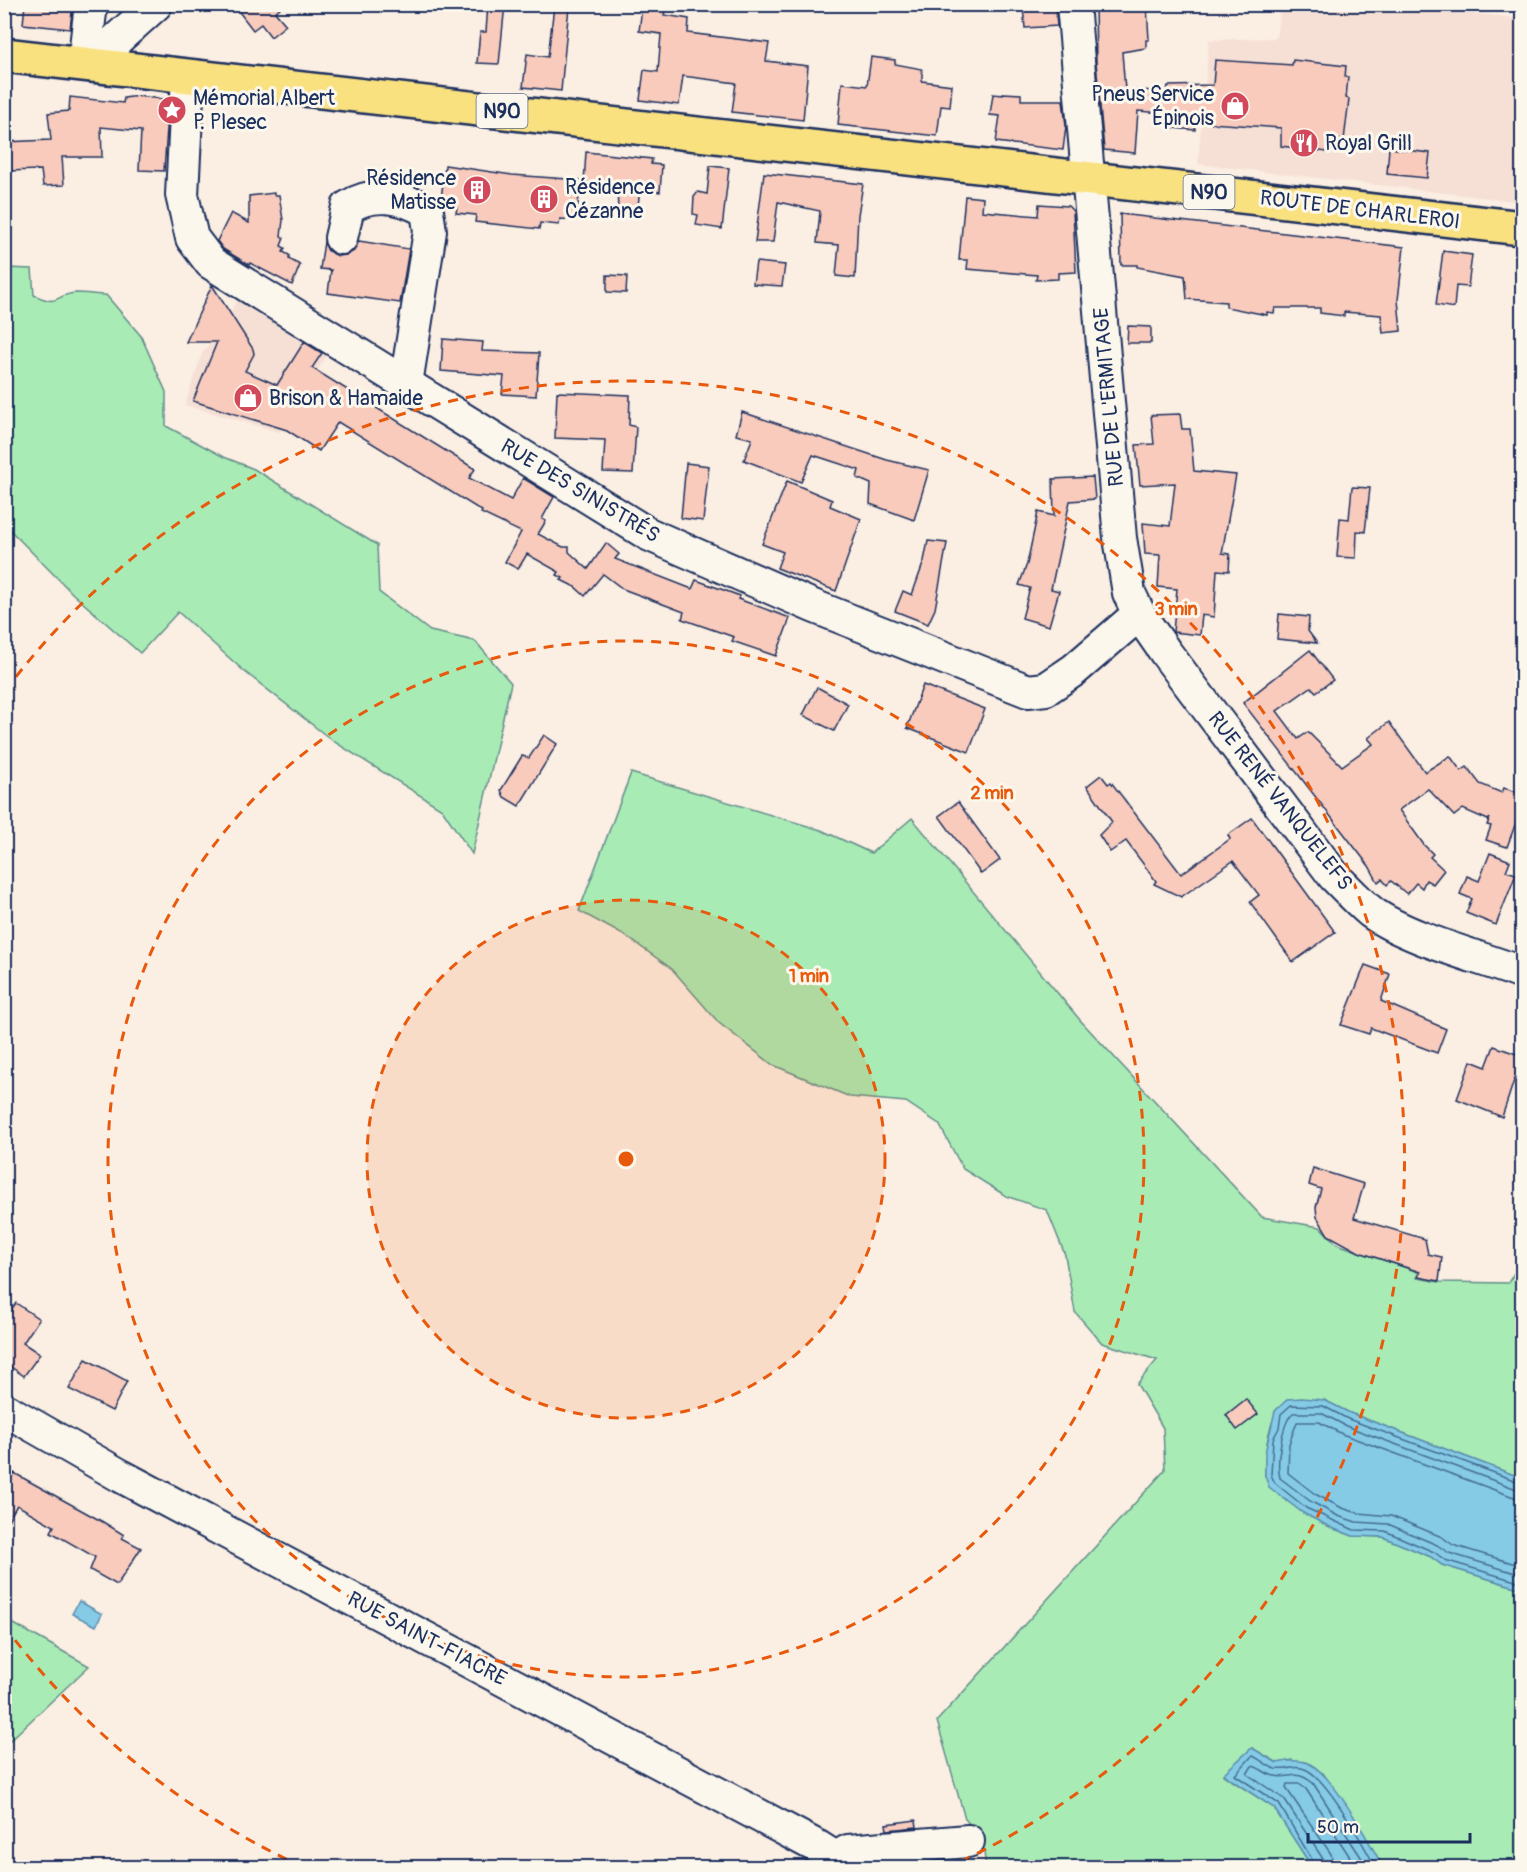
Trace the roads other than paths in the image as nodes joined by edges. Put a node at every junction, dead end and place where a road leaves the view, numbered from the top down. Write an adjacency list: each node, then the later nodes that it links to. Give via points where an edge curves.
1 (91, 4): 6 (street)
2 (106, 4): 6 (street, via 108,21)
3 (156, 4): 6 (street)
4 (1073, 4): 8 (street, RUE DE L'ERMITAGE)
5 (4, 55): 6 (main road, N90)
6 (101, 56): 7 (main road, N90)
7 (188, 76): 8 (main road, N90); 11 (street, RUE DES SINISTRÉS, via 182,195 192,238 211,263)
8 (1090, 178): 9 (main road, ROUTE DE CHARLEROI / N90); 12 (street, RUE DE L'ERMITAGE, via 1120,538 1129,593)
9 (1522, 228)
10 (341, 238): 11 (street, via 348,207 360,199 389,197 427,211 430,231)
11 (406, 384): 12 (street, RUE DES SINISTRÉS, via 659,540 1028,691 1046,688 1074,670)
12 (1139, 614): 13 (street, RUE RENÉ VANQUELEFS, via 1334,876 1351,893 1372,912 1402,929)
13 (1522, 973)
14 (4, 1409): 16 (street, RUE SAINT-FIACRE)
15 (968, 1841): 16 (street, via 849,1851)
16 (843, 1863)

